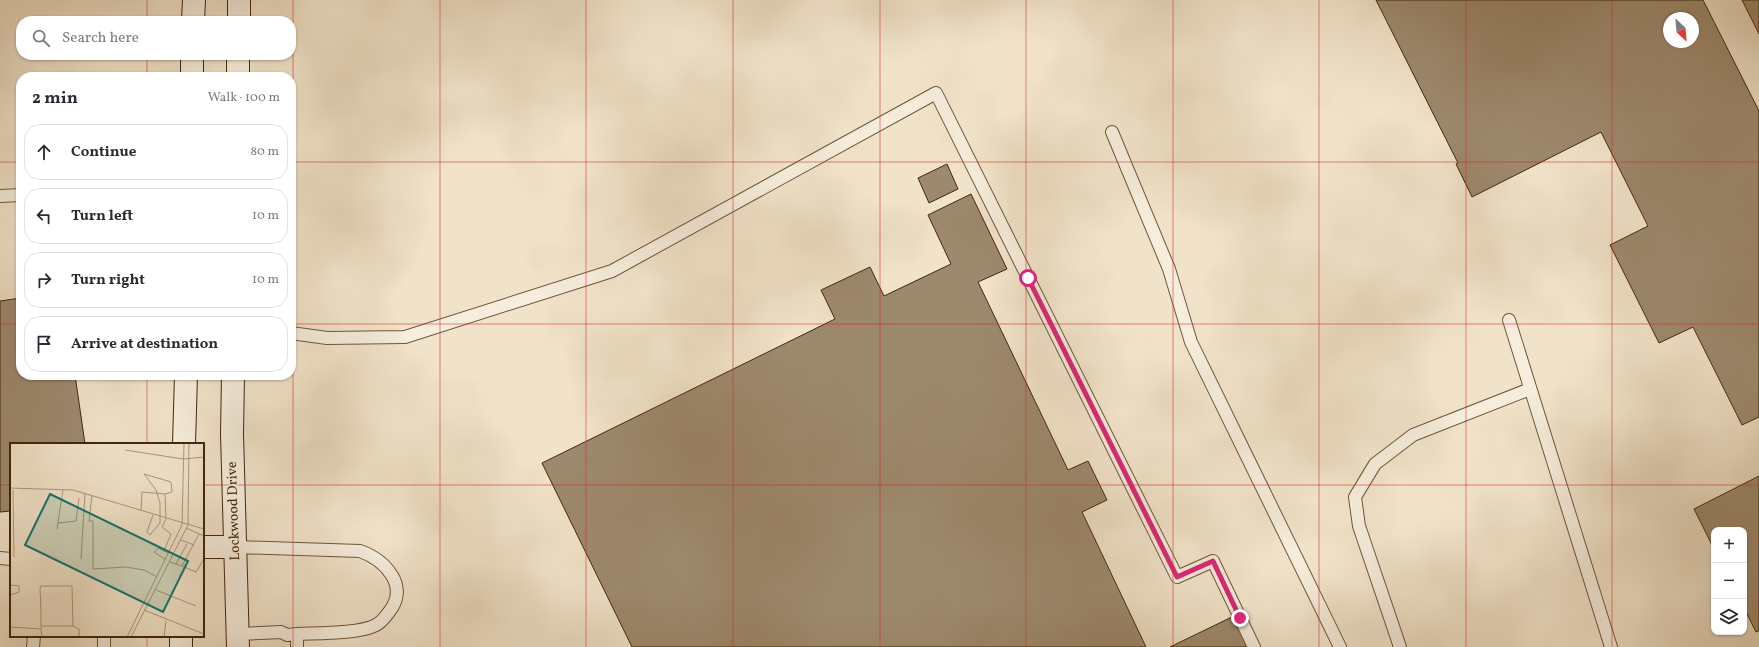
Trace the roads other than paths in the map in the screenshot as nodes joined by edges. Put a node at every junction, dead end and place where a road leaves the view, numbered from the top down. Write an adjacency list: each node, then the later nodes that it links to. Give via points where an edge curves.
1 (194, 0): 3 (main road)
2 (239, 0): 4 (main road)
3 (193, 16)
4 (239, 16)
5 (192, 60): 7 (main road)
6 (238, 60): 8 (main road)
7 (192, 72)
8 (238, 72)
9 (1112, 132): 26 (lane, via 1169,269 1191,342)
10 (16, 195): 11 (lane)
11 (0, 196)
12 (1509, 320): 16 (lane)
13 (296, 334): 25 (lane, via 327,338 406,337 612,271 936,93 1177,577 1213,561)
14 (186, 380): 17 (main road)
15 (233, 380): 19 (main road, Lockwood Drive)
16 (1530, 389): 27 (lane, via 1413,435 1375,464 1355,497 1359,526); 28 (lane)
17 (184, 443)
18 (204, 547): 19 (main road)
19 (235, 547): 22 (lane, via 360,551 372,555 392,574 397,586 394,606 375,626 358,630); 23 (main road, Lockwood Drive)
20 (0, 558): 21 (lane)
21 (10, 559)
22 (296, 634): 23 (lane, via 287,635 282,632); 24 (lane)
23 (238, 641)
24 (297, 647)
25 (1254, 647)
26 (1340, 647)
27 (1400, 647)
28 (1611, 647)

